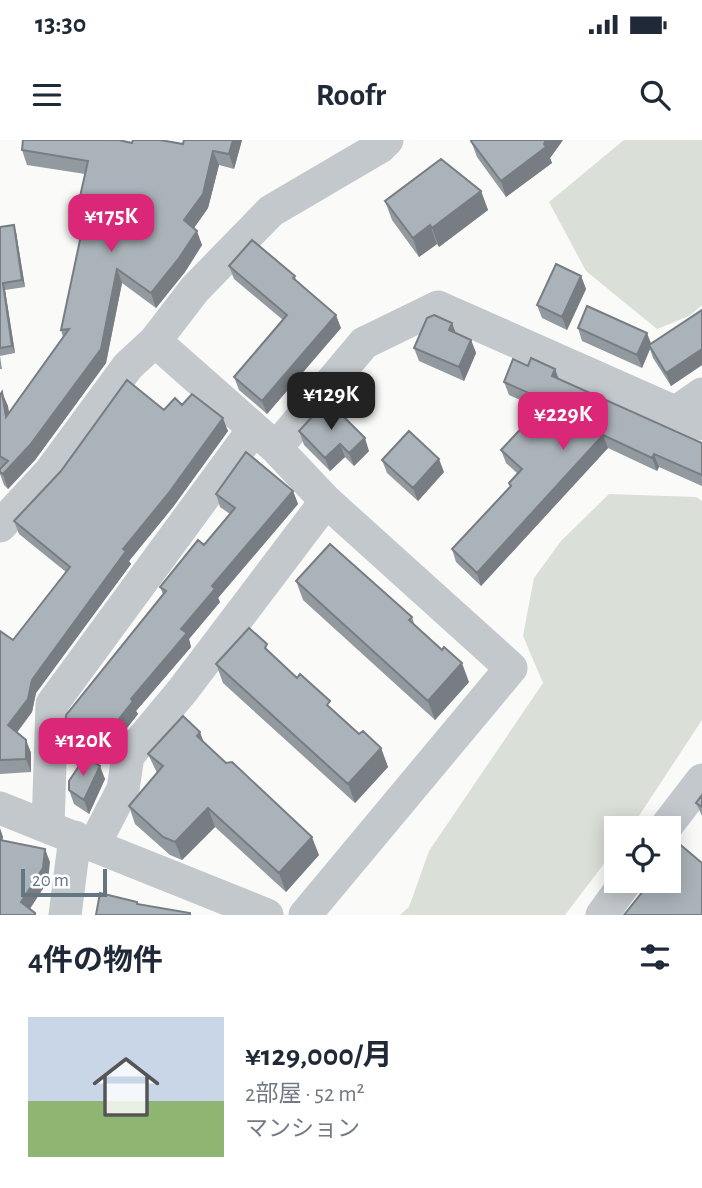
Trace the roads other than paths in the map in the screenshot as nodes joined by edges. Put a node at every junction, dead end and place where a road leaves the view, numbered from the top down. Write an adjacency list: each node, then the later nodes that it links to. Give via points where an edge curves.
1 (387, 140): 2 (street, via 271,211 195,289)
2 (155, 341): 4 (street); 6 (street, via 128,366 50,472)
3 (693, 410): 4 (street, via 438,307 364,343)
4 (264, 439): 5 (street); 10 (street, via 52,704)
5 (326, 501): 10 (street, via 128,756 123,789); 14 (street, via 511,668)
6 (0, 526)
7 (702, 780): 9 (street)
8 (0, 808): 10 (street)
9 (674, 816)
10 (72, 837): 12 (street); 13 (street)
11 (618, 893): 15 (street)
12 (247, 912)
13 (65, 915)
14 (305, 915)
15 (602, 915)

